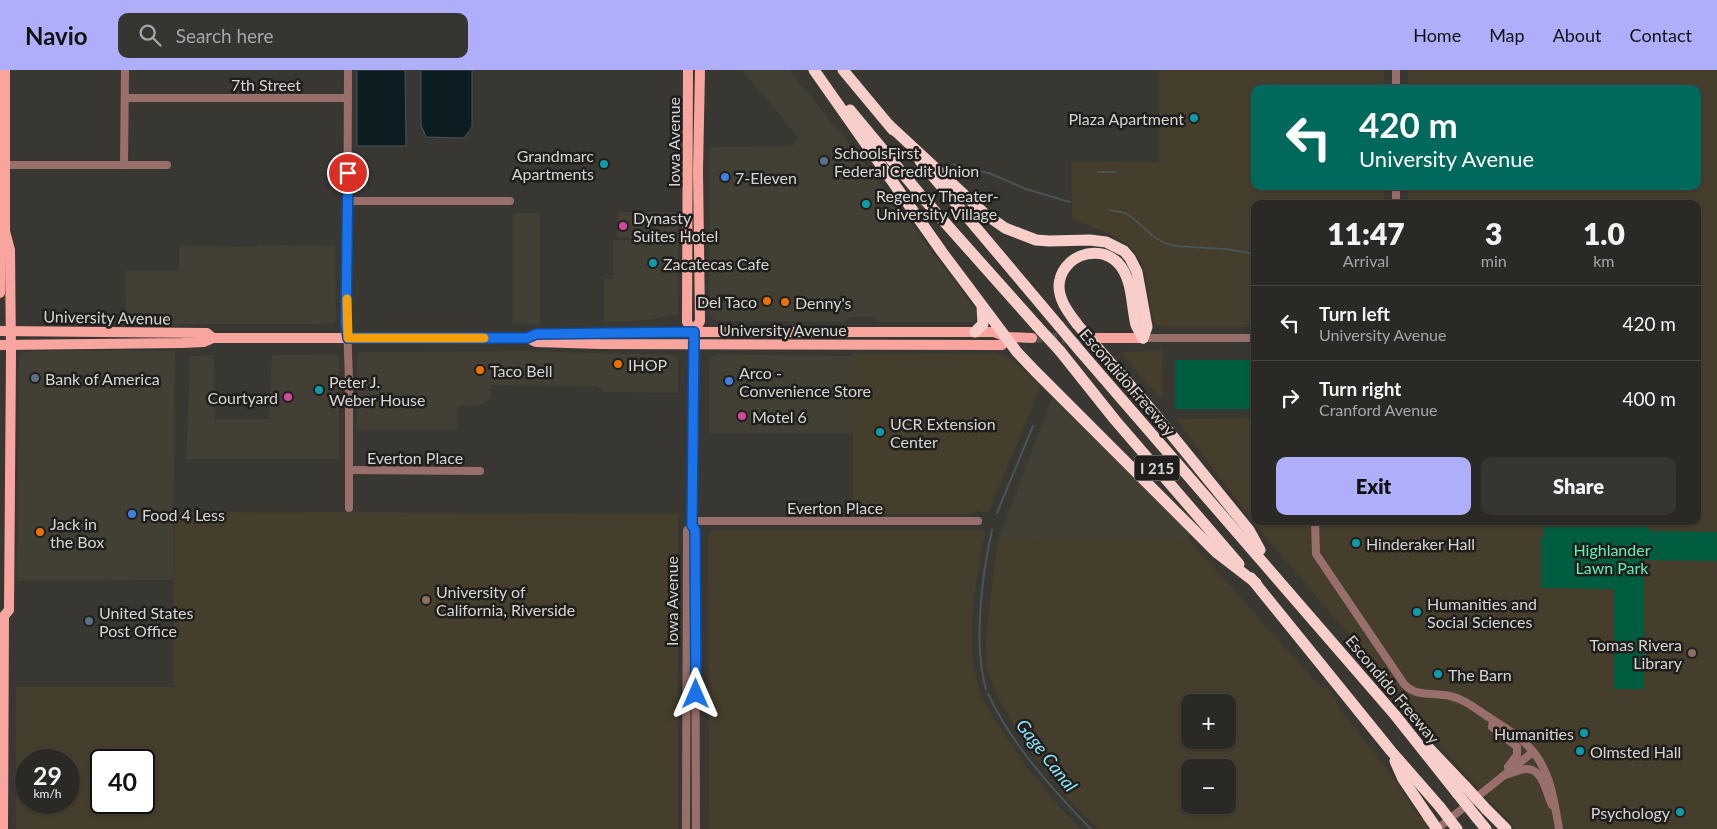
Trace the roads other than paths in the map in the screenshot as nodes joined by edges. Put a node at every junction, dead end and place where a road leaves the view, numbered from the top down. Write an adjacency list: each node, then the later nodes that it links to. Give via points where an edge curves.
1 (5, 70): 13 (main road)
2 (125, 70): 10 (street)
3 (348, 70): 11 (street)
4 (688, 70): 23 (main road, Iowa Avenue, via 687,322)
5 (700, 70): 23 (main road, Iowa Avenue, via 700,321)
6 (815, 70): 21 (highway, via 937,246); 46 (highway, Escondido Freeway / I 215, bridge, via 924,199 1060,351 1115,420)
7 (843, 70): 12 (highway, Escondido Freeway / I 215)
8 (1396, 70): 9 (street)
9 (1396, 85)
10 (125, 98): 11 (street, 7th Street); 14 (street)
11 (348, 98): 16 (street)
12 (889, 125): 33 (highway, via 985,214 1005,228 1036,240 1106,242 1124,251 1137,272 1148,327); 45 (highway, Escondido Freeway / I 215, bridge)
13 (4, 165): 14 (street); 18 (main road)
14 (124, 165): 15 (street)
15 (167, 165)
16 (347, 201): 17 (street); 29 (street)
17 (510, 202)
18 (2, 204): 19 (main road)
19 (2, 232): 20 (main road); 22 (main road, via 10,250)
20 (0, 292)
21 (982, 305): 24 (highway, via 983,324); 27 (highway)
22 (5, 331): 25 (main road, University Avenue); 38 (main road)
23 (694, 332): 24 (main road, University Avenue); 26 (main road, University Avenue); 37 (main road, Iowa Avenue)
24 (976, 332): 27 (main road, University Avenue, via 994,332)
25 (187, 333): 28 (main road, University Avenue, via 207,334); 36 (main road, via 176,337 147,337)
26 (602, 333): 30 (main road, University Avenue, via 536,334); 35 (main road, via 597,338)
27 (1007, 337): 31 (main road, University Avenue); 37 (main road, University Avenue, via 1002,345); 46 (highway, via 1035,372 1217,553)
28 (213, 338): 29 (main road, University Avenue); 36 (main road, University Avenue, via 204,342)
29 (348, 338): 30 (main road, University Avenue); 39 (street)
30 (527, 338): 35 (main road, University Avenue, via 536,342)
31 (1032, 338)
32 (1095, 338): 33 (main road)
33 (1143, 338): 34 (street); 45 (highway, bridge, via 1137,326 1126,278 1118,263 1107,255 1095,253 1079,256 1066,268 1059,287 1065,306 1077,324 1249,530)
34 (1251, 338)
35 (566, 343): 37 (main road, University Avenue)
36 (142, 344): 38 (main road, University Avenue)
37 (694, 344): 43 (street, Iowa Avenue)
38 (5, 345): 47 (main road, via 9,610)
39 (349, 470): 40 (street, Everton Place); 41 (street)
40 (480, 471)
41 (349, 508)
42 (978, 521): 43 (street, Everton Place)
43 (692, 523): 57 (street, Iowa Avenue, via 687,530); 58 (street, Iowa Avenue, via 695,530 696,587)
44 (1315, 525): 49 (street, via 1316,554 1407,687 1416,693 1454,697)
45 (1272, 571): 53 (highway, Escondido Freeway / I 215)
46 (1256, 583): 50 (highway, Escondido Freeway / I 215)
47 (2, 615): 48 (main road)
48 (2, 710): 54 (main road)
49 (1493, 720): 51 (street); 52 (street, via 1492,727 1518,749)
50 (1390, 751): 59 (highway, bridge, via 1403,779); 60 (highway, Escondido Freeway / I 215, bridge)
51 (1533, 752): 52 (street); 55 (street, via 1547,776)
52 (1501, 776): 55 (street, via 1525,768 1537,771); 59 (street)
53 (1461, 790): 61 (highway, Escondido Freeway / I 215, bridge); 62 (highway, bridge)
54 (2, 797): 56 (main road)
55 (1557, 816): 63 (street)
56 (4, 829)
57 (686, 829)
58 (696, 829)
59 (1437, 829)
60 (1457, 829)
61 (1486, 829)
62 (1506, 829)
63 (1560, 829)

